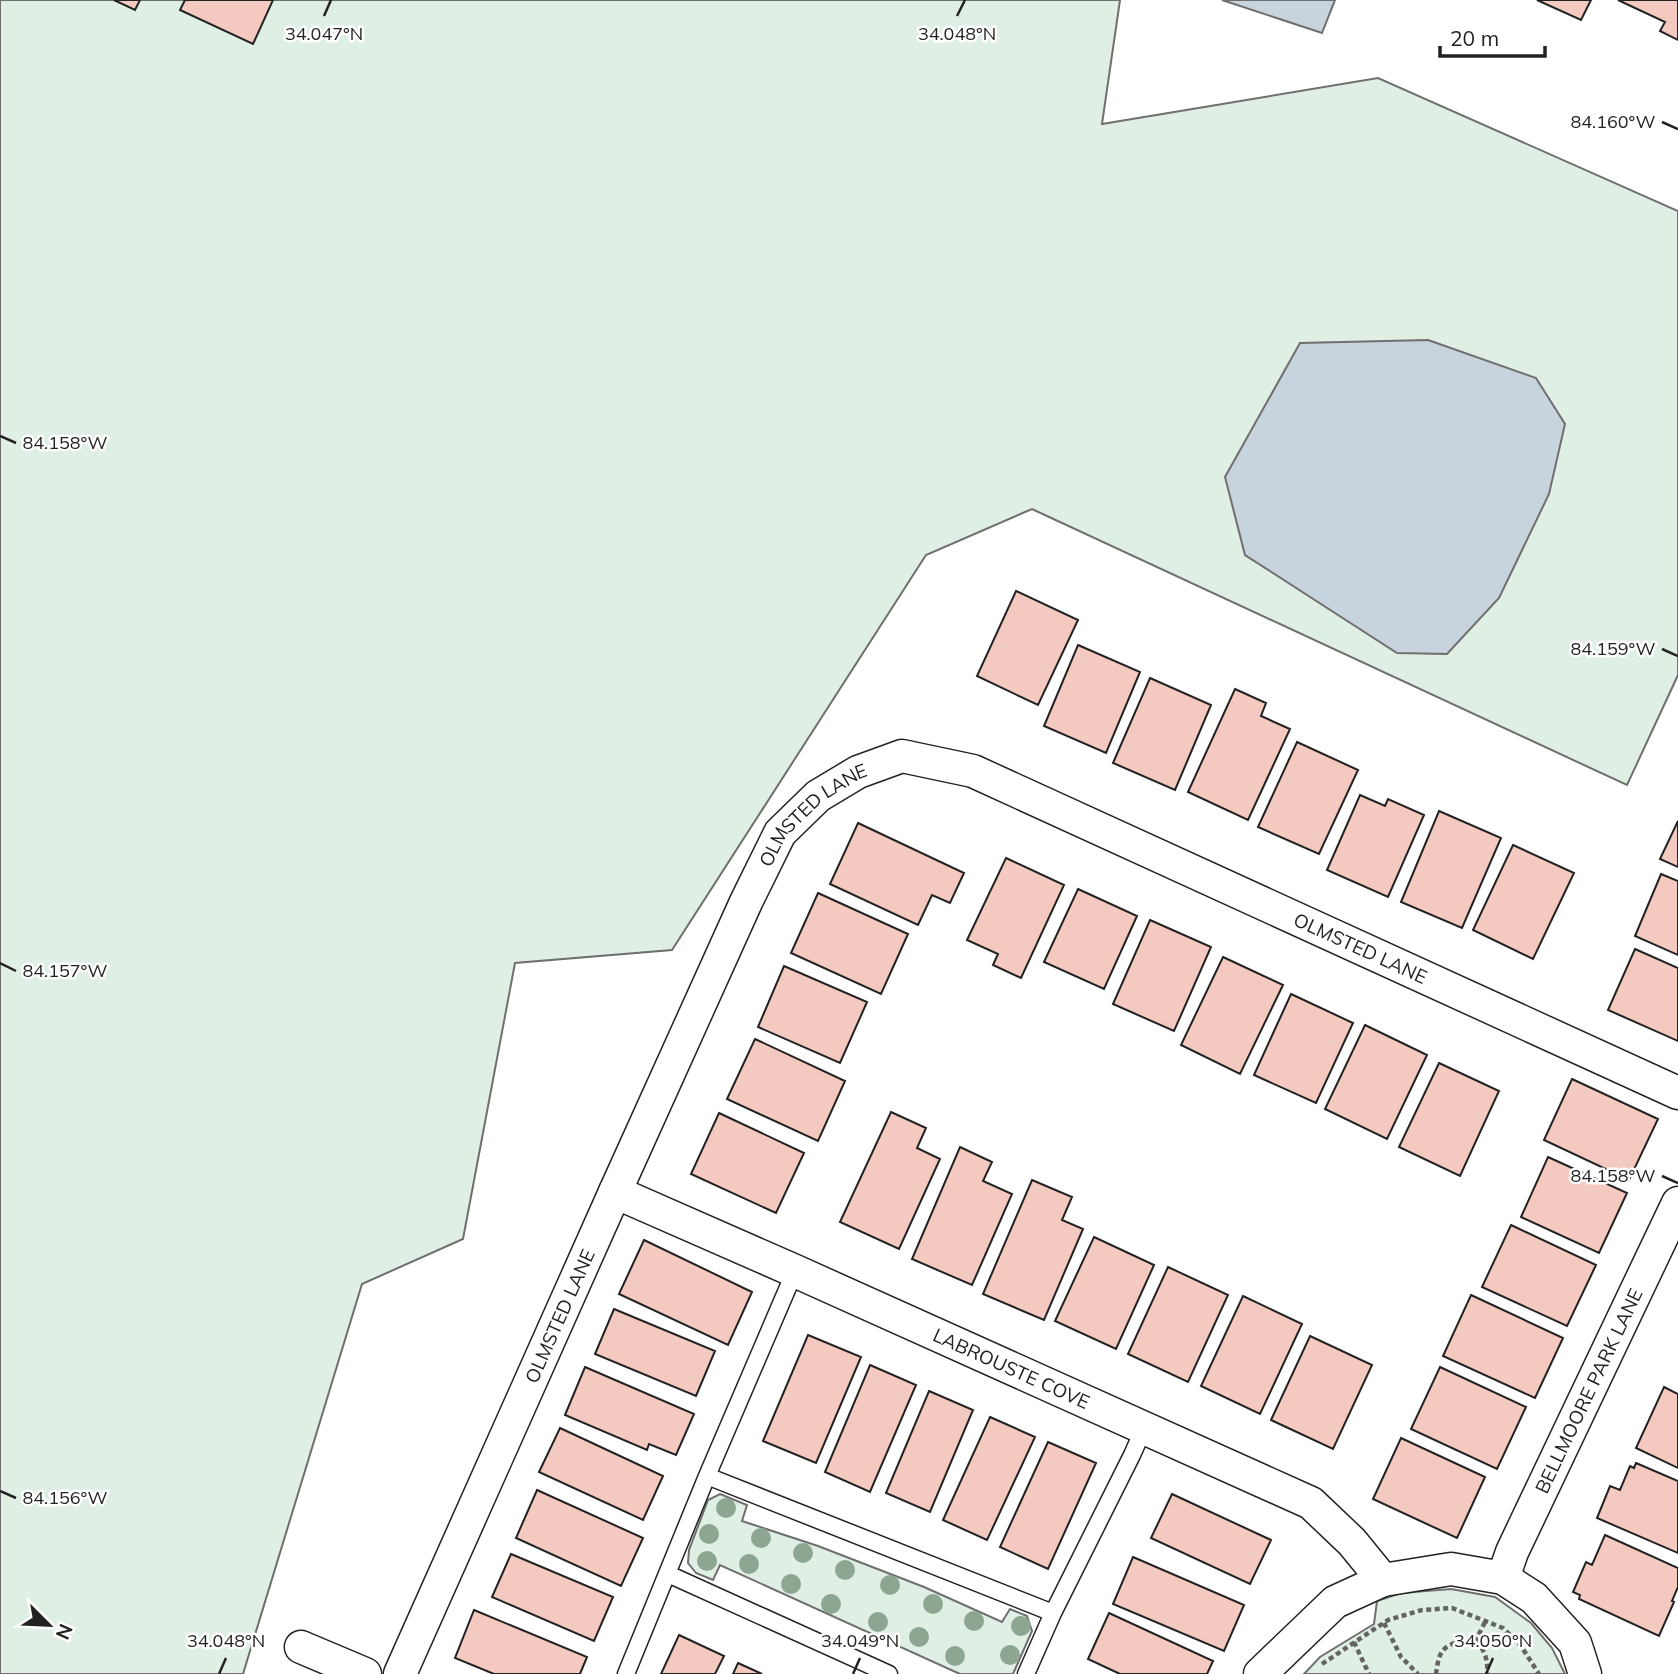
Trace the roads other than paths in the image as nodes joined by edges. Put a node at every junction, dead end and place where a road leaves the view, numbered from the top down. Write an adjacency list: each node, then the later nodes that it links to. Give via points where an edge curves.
1 (1678, 1093): 2 (street, OLMSTED LANE, via 973,771 902,756 858,772 818,796 780,833)
2 (615, 1192): 4 (street, LABROUSTE COVE); 13 (street, OLMSTED LANE)
3 (1678, 1203): 8 (street, BELLMOORE PARK LANE)
4 (795, 1271): 5 (street, LABROUSTE COVE); 6 (lane)
5 (1144, 1428): 9 (street, LABROUSTE COVE, via 1311,1503); 10 (lane)
6 (707, 1476): 7 (lane); 10 (lane)
7 (668, 1574): 14 (lane); 15 (lane)
8 (1503, 1578): 9 (street, via 1451,1569); 18 (street, via 1534,1598 1575,1643)
9 (1383, 1580): 17 (street, via 1335,1602)
10 (1054, 1613): 16 (lane)
11 (301, 1647): 12 (street)
12 (365, 1674)
13 (400, 1674)
14 (626, 1674)
15 (889, 1674)
16 (1026, 1674)
17 (1260, 1674)
18 (1585, 1674)

